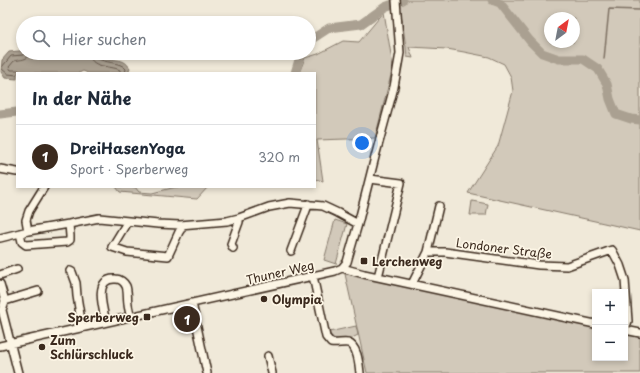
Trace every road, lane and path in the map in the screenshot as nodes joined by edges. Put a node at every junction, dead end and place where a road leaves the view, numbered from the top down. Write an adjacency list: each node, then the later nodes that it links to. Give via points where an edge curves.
1 (396, 3): 4 (street, via 400,56)
2 (0, 169): 3 (street)
3 (16, 172)
4 (370, 179): 11 (street); 24 (street, via 401,182)
5 (43, 188): 13 (street, via 29,211 26,220)
6 (308, 204): 8 (street, via 290,203 269,207); 11 (street, via 323,206); 17 (street)
7 (439, 206): 18 (street)
8 (239, 218): 12 (street); 16 (street, via 240,222 231,244)
9 (126, 221): 10 (street, via 99,218); 12 (street); 12 (street, via 112,247 127,252 168,256 181,229)
10 (69, 224): 13 (street); 14 (street, via 70,240 67,242 26,245 22,242)
11 (358, 224): 19 (street, via 347,262)
12 (180, 225)
13 (28, 231): 14 (street)
14 (20, 233): 15 (street)
15 (0, 238)
16 (233, 248)
17 (291, 252)
18 (428, 252): 26 (street); 34 (street, Londoner Straße, via 567,266 612,250 625,280)
19 (342, 268): 23 (street, Thuner Weg); 24 (street)
20 (17, 269): 22 (street)
21 (70, 271): 35 (street, via 76,283)
22 (0, 275)
23 (313, 276): 29 (street, Thuner Weg); 44 (street, via 326,338 331,344 348,343 352,346 356,351)
24 (378, 277): 26 (street)
25 (0, 284): 28 (street)
26 (412, 284): 33 (street)
27 (38, 291): 28 (street)
28 (5, 300): 30 (street)
29 (192, 303): 31 (street, Thuner Weg); 42 (street)
30 (1, 310): 38 (street)
31 (130, 316): 32 (street, Thuner Weg); 32 (street, via 126,286 119,279 106,280 101,294)
32 (106, 322): 35 (street, Thuner Weg)
33 (592, 323)
34 (627, 325)
35 (82, 327): 38 (street, Thuner Weg)
36 (628, 331): 37 (street)
37 (640, 333)
38 (11, 344): 39 (street, Thuner Weg); 41 (street)
39 (0, 346)
40 (268, 356): 43 (street)
41 (18, 373)
42 (207, 373)
43 (272, 373)
44 (360, 373)

